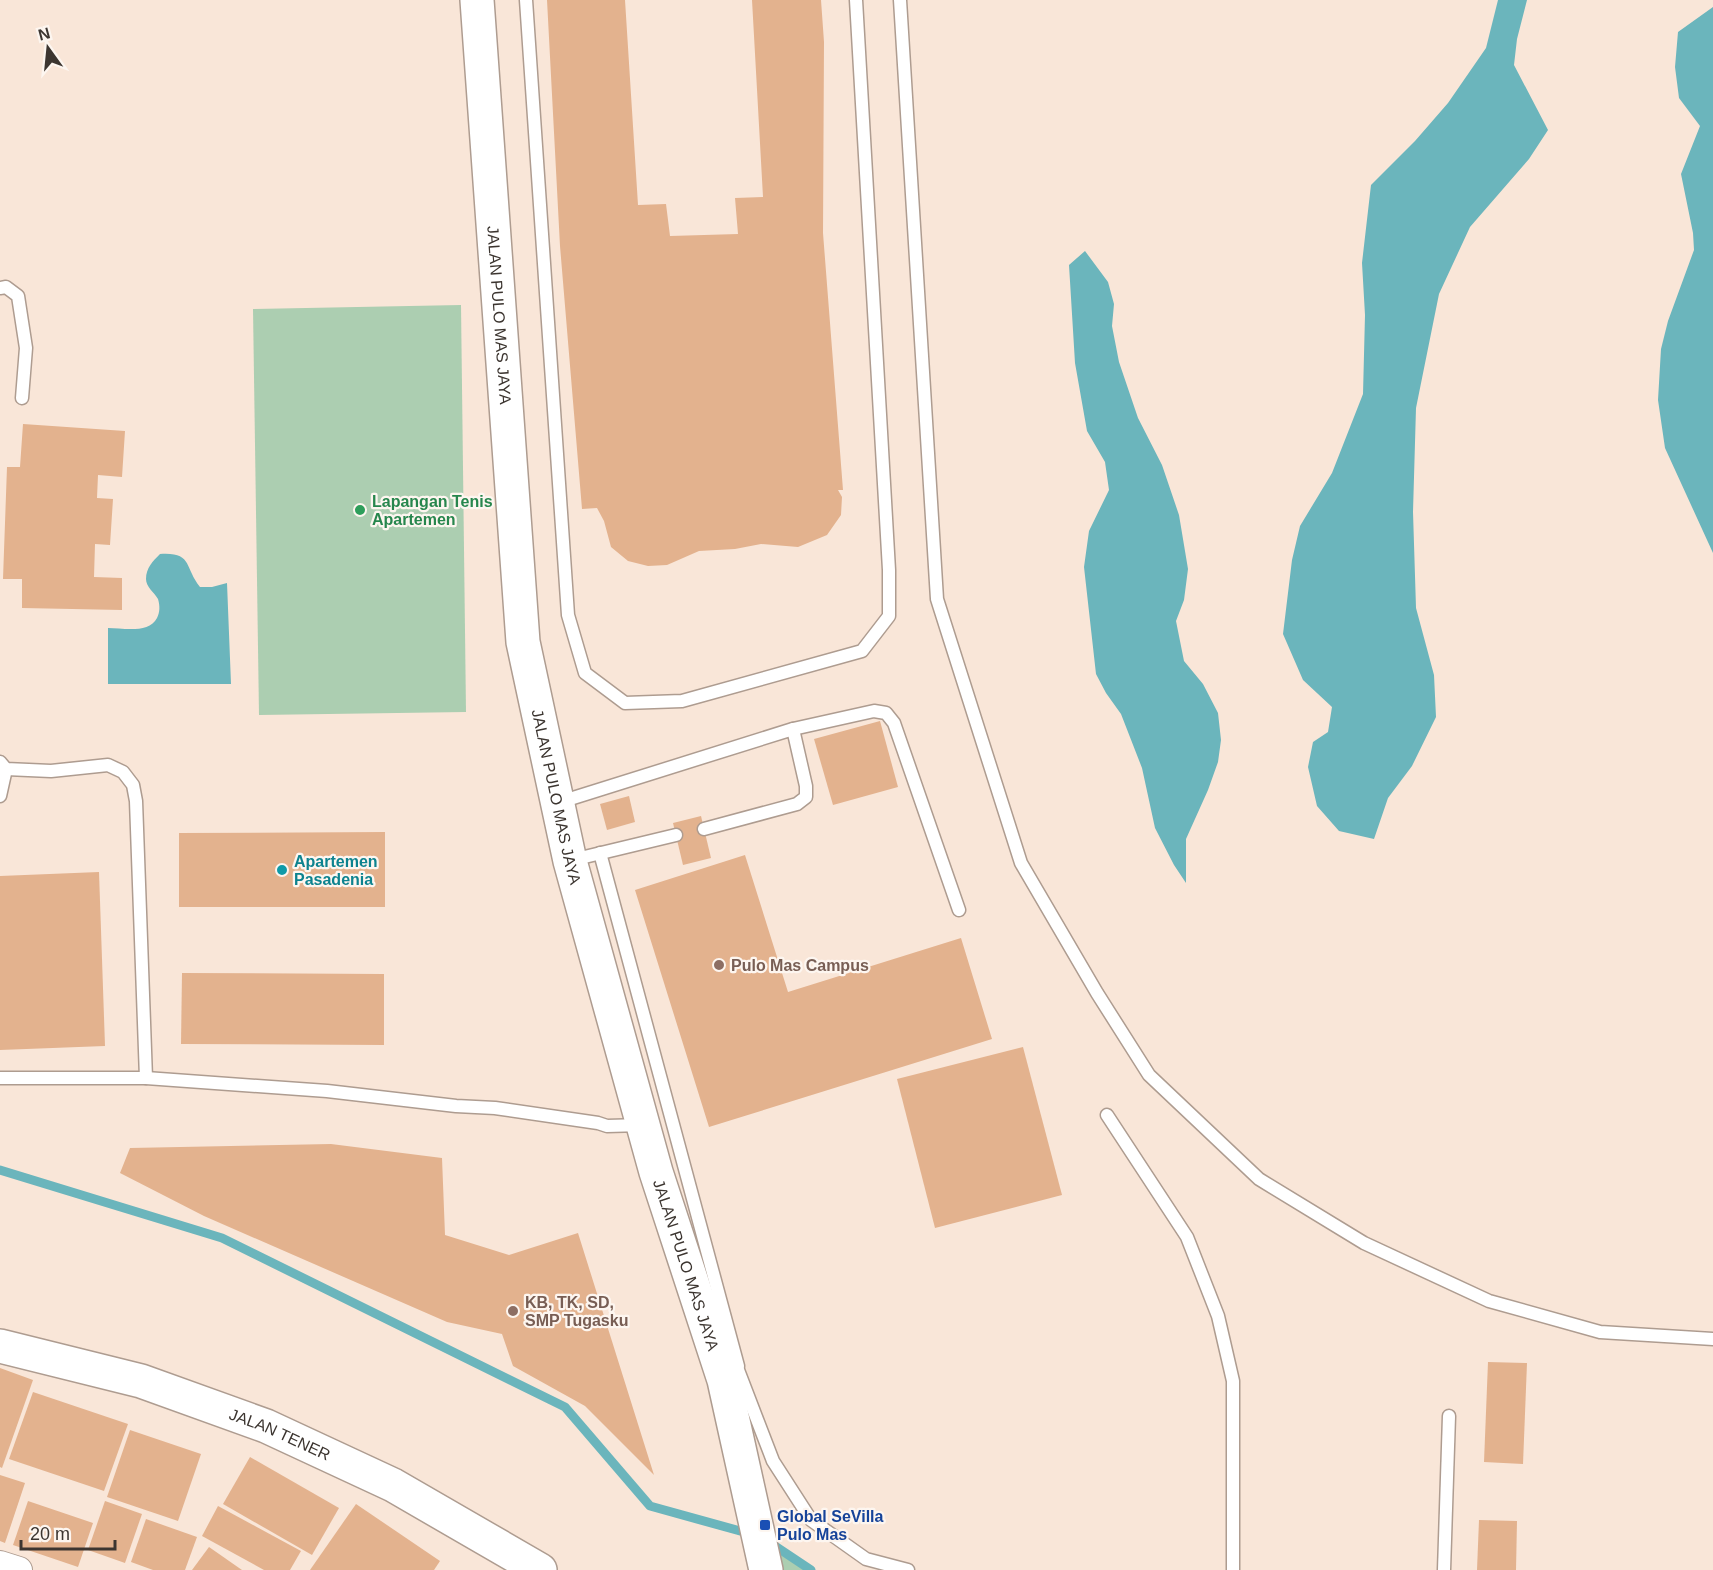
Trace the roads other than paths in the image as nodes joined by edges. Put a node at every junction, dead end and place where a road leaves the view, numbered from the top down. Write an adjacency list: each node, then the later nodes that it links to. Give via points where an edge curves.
1 (477, 0): 10 (street, JALAN PULO MAS JAYA, via 523,642)
2 (526, 0): 3 (lane, via 568,615 585,673 625,703 682,701 862,651 889,616)
3 (856, 0)
4 (900, 0): 19 (lane, via 937,599 1021,863 1097,993 1149,1075 1259,1179 1364,1243 1489,1301 1600,1332)
5 (0, 288): 6 (lane, via 6,287 18,296 26,348)
6 (22, 398)
7 (793, 729): 10 (lane); 11 (lane, via 806,797 797,804); 14 (lane, via 874,711 886,713 894,723)
8 (3, 766): 9 (lane); 16 (lane, via 51,771 108,765 123,772 133,785)
9 (0, 796)
10 (556, 804): 13 (street, JALAN PULO MAS JAYA)
11 (704, 829)
12 (676, 835): 13 (lane)
13 (585, 857): 18 (street, JALAN PULO MAS JAYA); 21 (lane)
14 (959, 910)
15 (0, 1078): 16 (lane)
16 (146, 1078): 18 (lane, via 495,1108 607,1126)
17 (1107, 1115): 28 (lane, via 1187,1237 1218,1316 1233,1381)
18 (643, 1125): 21 (street, JALAN PULO MAS JAYA, via 656,1172)
19 (1713, 1339)
20 (0, 1346): 25 (street, JALAN TENER, via 141,1381 266,1426 393,1485)
21 (731, 1375): 26 (street, JALAN PULO MAS JAYA, via 755,1526); 27 (lane, via 772,1461 811,1520 866,1559)
22 (1449, 1416): 29 (lane)
23 (0, 1564): 24 (street)
24 (19, 1570)
25 (540, 1570)
26 (766, 1570)
27 (908, 1570)
28 (1233, 1570)
29 (1444, 1570)

